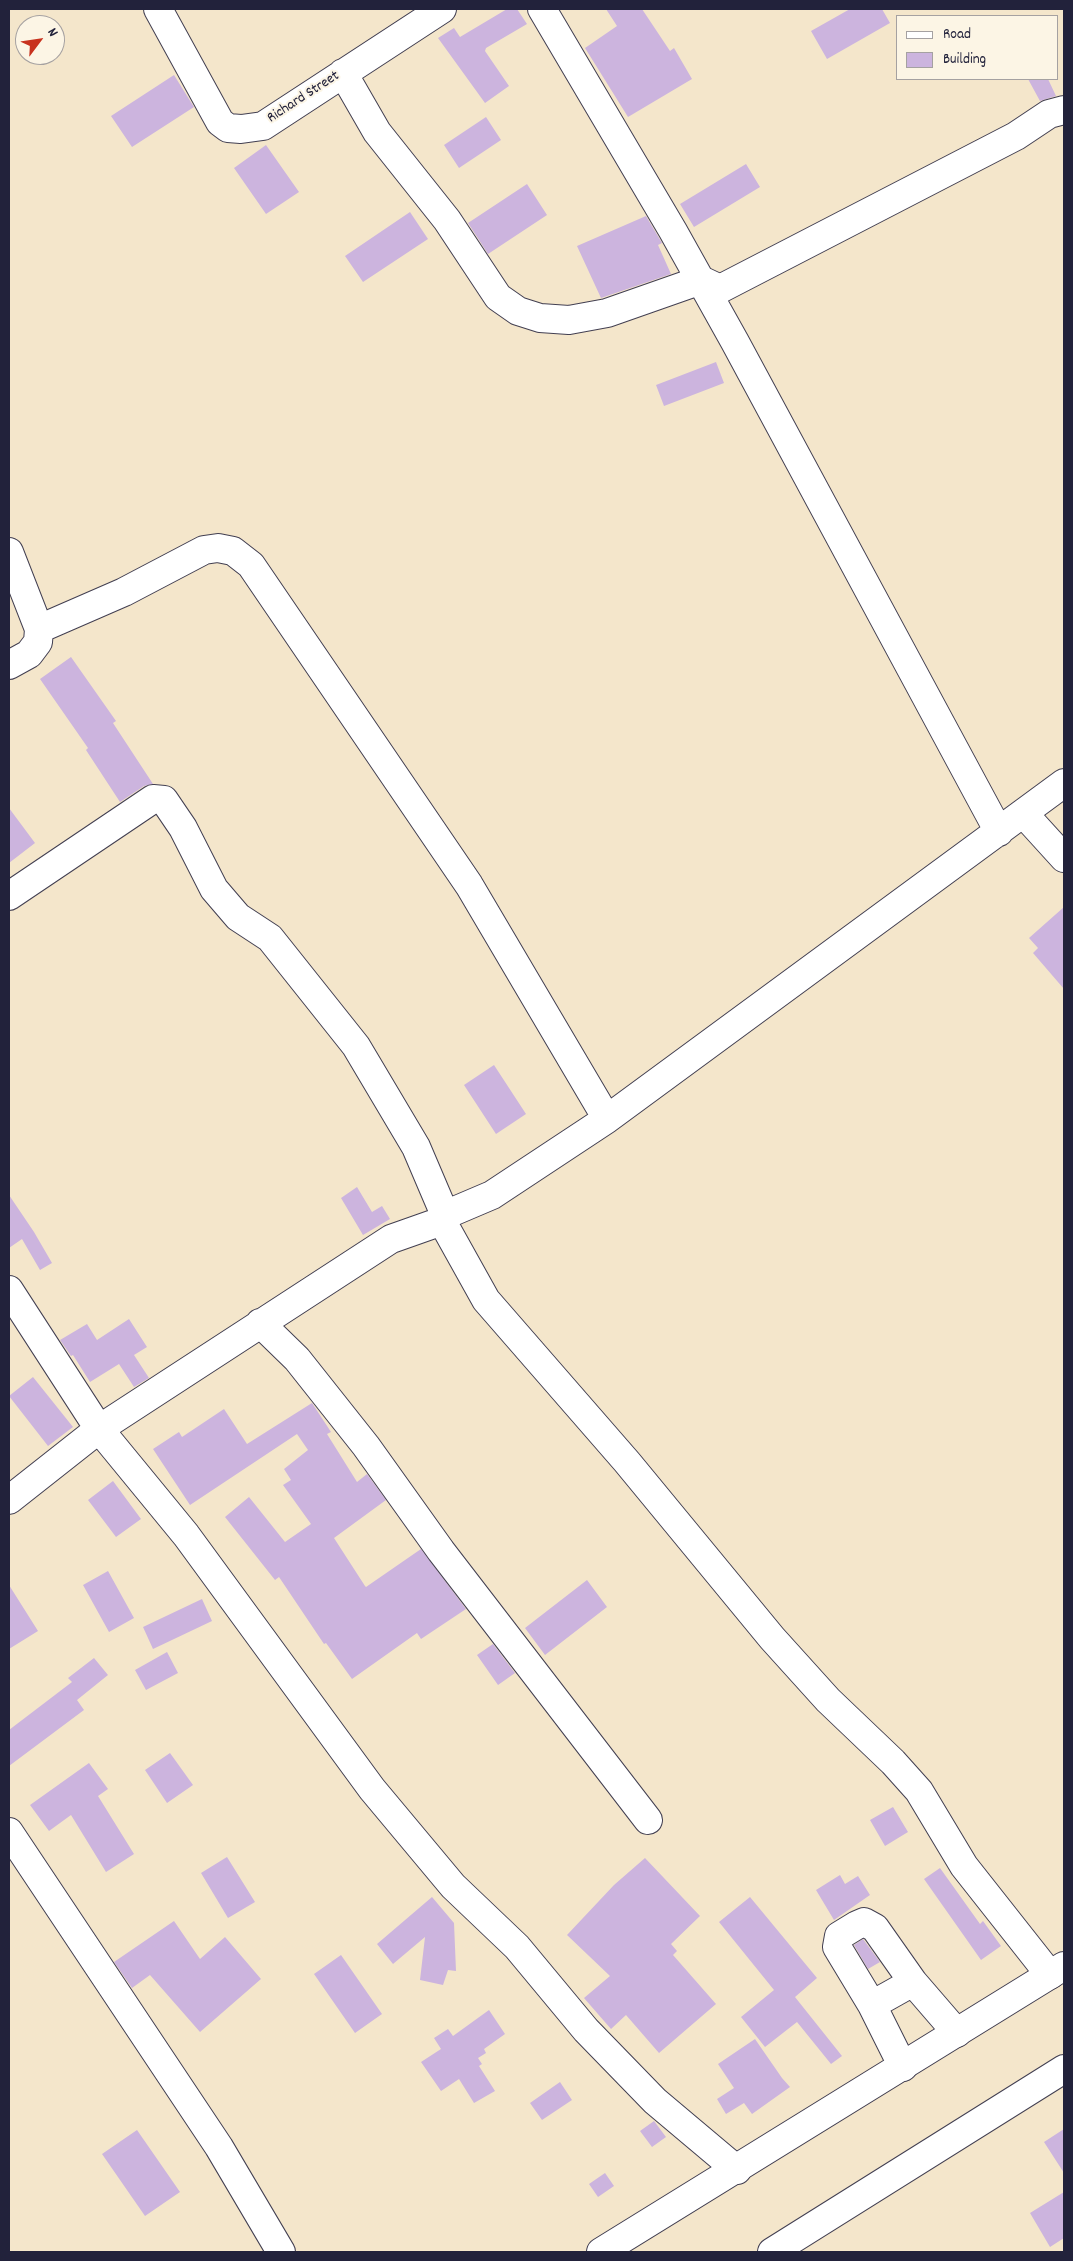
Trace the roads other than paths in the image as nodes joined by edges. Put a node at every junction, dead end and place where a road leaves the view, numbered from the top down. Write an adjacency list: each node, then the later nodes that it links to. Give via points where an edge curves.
1 (158, 9): 5 (main road, Richard Street, via 220,122 228,128 263,126)
2 (442, 9): 4 (main road, Richard Street)
3 (542, 9): 7 (main road)
4 (409, 16): 5 (main road, Richard Street)
5 (343, 73): 7 (main road, via 377,132 447,220 498,297 518,311 540,318 569,320 607,313)
6 (1064, 110): 7 (main road, via 1049,114 1016,136 720,289)
7 (701, 280): 13 (main road)
8 (9, 552): 9 (main road)
9 (39, 629): 10 (main road, via 38,642 29,654); 16 (main road, via 124,592 204,550 233,551 251,565 469,885)
10 (9, 665)
11 (1064, 783): 12 (main road)
12 (1024, 814): 13 (main road); 14 (main road)
13 (998, 832): 16 (main road)
14 (1064, 858)
15 (9, 896): 17 (main road, via 153,799 164,800 183,828 214,889 238,917 270,938 356,1046 416,1147)
16 (607, 1120): 17 (main road, via 492,1195)
17 (443, 1218): 19 (main road, via 391,1239); 24 (main road, via 486,1300 772,1638 919,1792 964,1866)
18 (9, 1290): 20 (main road)
19 (260, 1323): 20 (main road); 22 (main road, via 297,1360 366,1446 441,1551)
20 (99, 1429): 21 (main road); 30 (main road, via 186,1535 372,1789 453,1886 518,1947 586,2030 655,2101)
21 (9, 1500)
22 (648, 1820)
23 (9, 1832): 31 (main road, via 219,2147)
24 (1057, 1970): 27 (main road)
25 (913, 1982): 26 (main road); 26 (main road, via 875,1928 864,1922 857,1925 839,1936 837,1947); 27 (main road)
26 (872, 2005): 28 (main road)
27 (957, 2033): 28 (main road)
28 (903, 2067): 30 (main road)
29 (1064, 2069): 33 (main road)
30 (737, 2170): 32 (main road)
31 (281, 2252)
32 (601, 2252)
33 (772, 2252)

